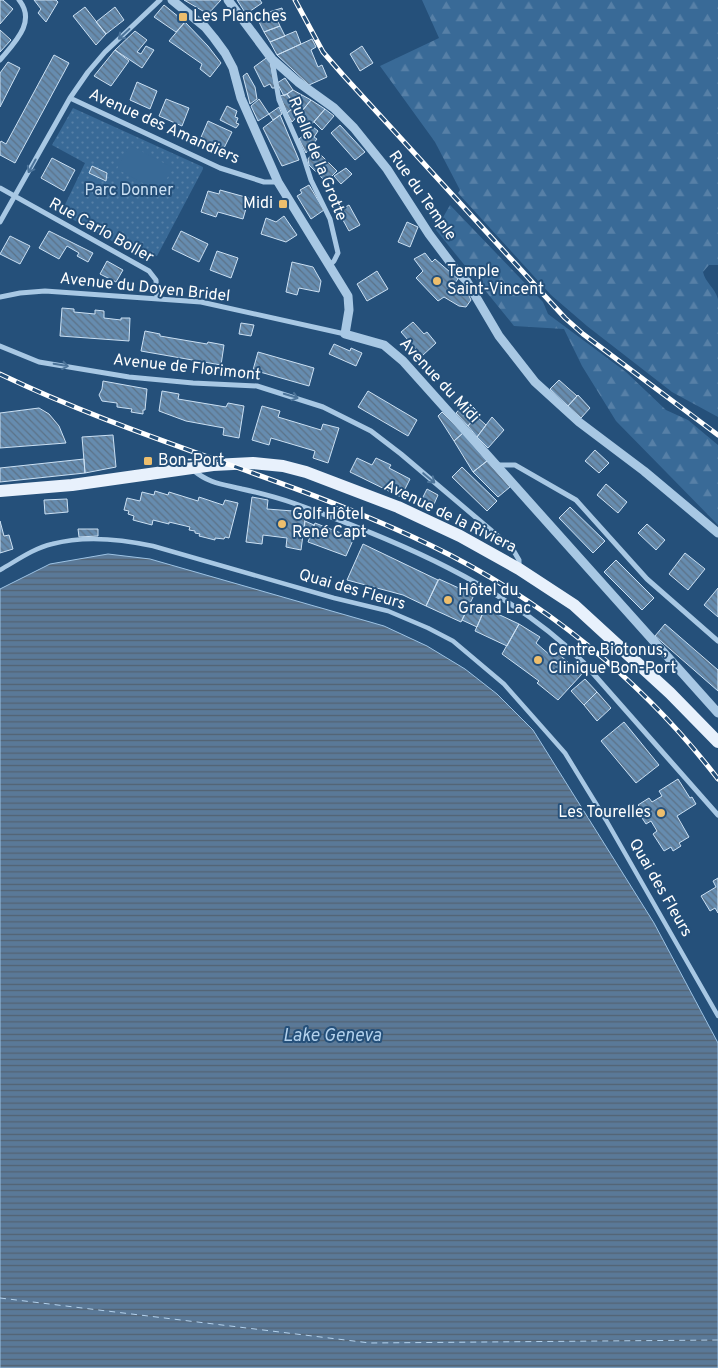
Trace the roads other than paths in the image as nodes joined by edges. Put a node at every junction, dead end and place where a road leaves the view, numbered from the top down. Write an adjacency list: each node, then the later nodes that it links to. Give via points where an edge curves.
1 (19, 0): 6 (street, via 26,13 25,25)
2 (160, 0): 7 (street, one-way to 7, via 105,52)
3 (172, 0): 8 (street, via 205,27 225,53)
4 (228, 0): 5 (street, Rue du Temple)
5 (272, 59): 12 (street, Ruelle de la Grotte, via 279,100 302,152 310,180 330,219 338,253); 20 (street, Rue du Temple, via 354,128 466,280 499,336 535,382 579,422)
6 (0, 60)
7 (70, 98): 8 (street, Avenue des Amandiers, via 220,168 264,182); 10 (street, one-way to 10)
8 (278, 182): 12 (street)
9 (0, 188): 10 (street, Rue Carlo Boller)
10 (15, 196): 11 (street); 14 (street, Rue Carlo Boller, via 149,271 156,280)
11 (0, 222)
12 (328, 266): 15 (street, via 348,296)
13 (0, 297): 14 (street, Avenue du Doyen Bridel, via 45,291)
14 (157, 299): 15 (street, Avenue du Doyen Bridel, via 216,305)
15 (345, 334): 17 (street, Avenue du Midi, via 384,345 393,352)
16 (0, 346): 21 (street, Avenue de Florimont, one-way to 21, via 39,362 129,377 257,386 322,407 371,432 401,454 512,548 519,560)
17 (497, 465): 23 (street, via 515,465 576,500 647,579); 24 (street, Avenue du Midi)
18 (191, 468): 19 (main road, Avenue de la Riviera, via 72,485); 21 (main road, Avenue de la Riviera, via 253,463 306,472 429,521); 26 (street, via 214,483 288,501 379,536 443,566 509,604 560,639 583,662)
19 (0, 491)
20 (718, 533)
21 (519, 569): 25 (main road, Avenue de la Riviera, via 574,605)
22 (0, 570): 27 (street, Quai des Fleurs, via 52,544 71,540 125,540 388,611 453,641 504,684 565,753)
23 (718, 641)
24 (718, 713)
25 (718, 742)
26 (718, 815)
27 (718, 1016)

